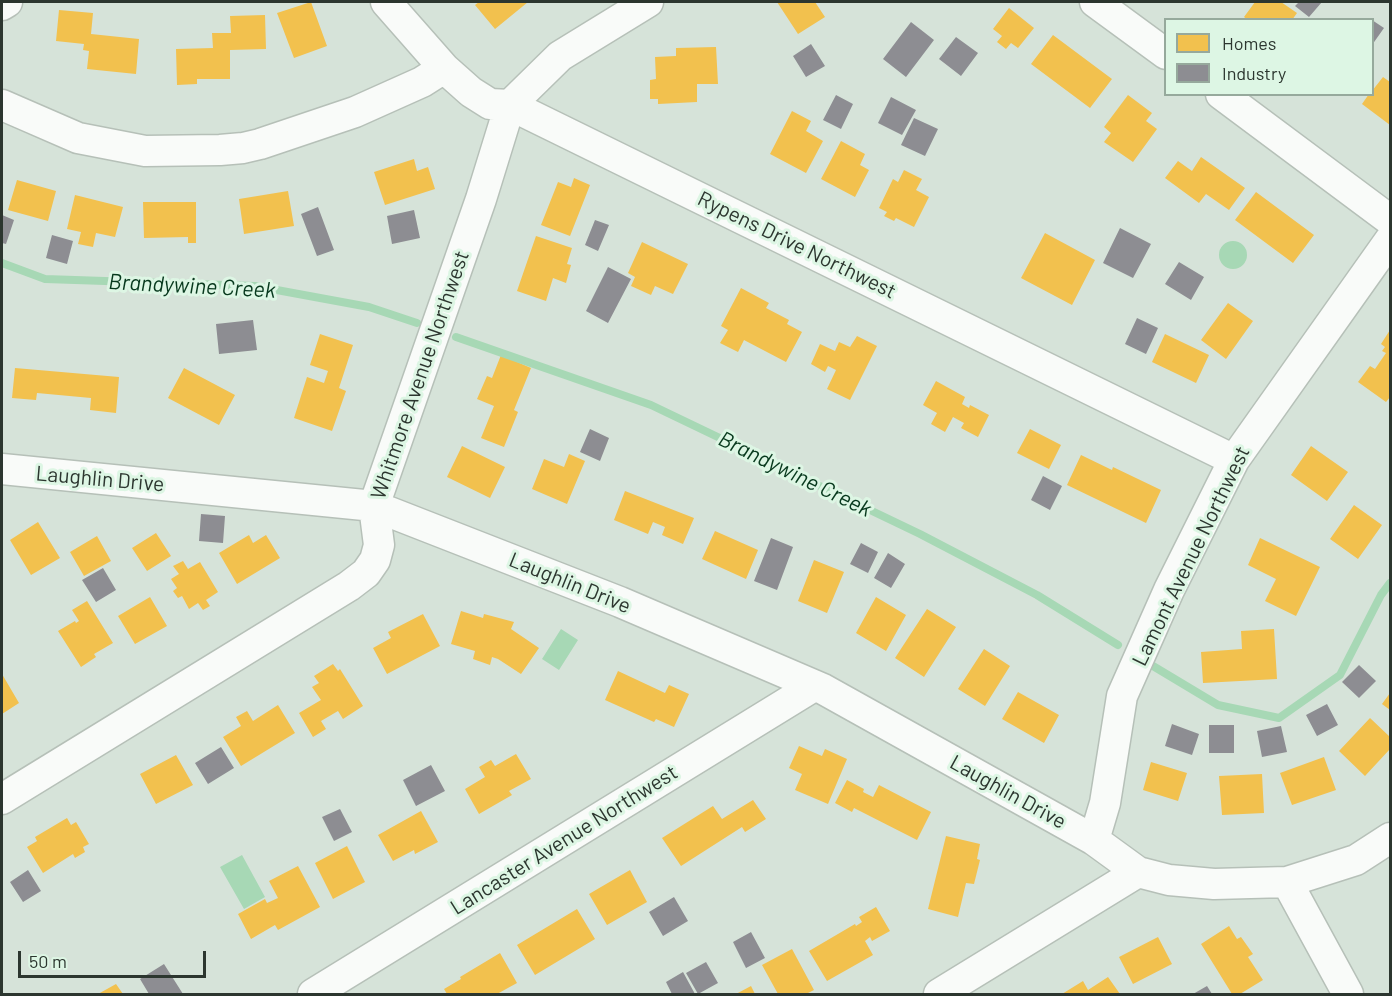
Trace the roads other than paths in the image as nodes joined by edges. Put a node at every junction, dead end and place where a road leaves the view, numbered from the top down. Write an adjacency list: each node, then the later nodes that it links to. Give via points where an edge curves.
1 (7, 2): 5 (street)
2 (386, 2): 7 (street, Rypens Drive Northwest)
3 (648, 2): 10 (street, Whitmore Avenue Northwest, via 560,56)
4 (1095, 2): 6 (street)
5 (2, 5)
6 (1164, 53)
7 (444, 68): 9 (street, via 355,112 260,144 220,150 145,151 78,138); 10 (street, Rypens Drive Northwest, via 490,104)
8 (1224, 96): 11 (street)
9 (2, 105)
10 (510, 105): 13 (street, Rypens Drive Northwest); 15 (street, Whitmore Avenue Northwest)
11 (1390, 220)
12 (1390, 240): 13 (street, Lamont Avenue Northwest)
13 (1234, 460): 19 (street, Lamont Avenue Northwest, via 1122,696 1105,803)
14 (2, 469): 15 (street, Laughlin Drive)
15 (374, 506): 16 (street, Laughlin Drive, via 620,602); 17 (street, Whitmore Avenue Northwest, via 379,545 366,573)
16 (814, 686): 19 (street, Laughlin Drive); 22 (street, Lancaster Avenue Northwest)
17 (2, 799)
18 (1390, 838): 21 (street, via 1356,860)
19 (1094, 840): 20 (street, Laughlin Drive)
20 (1138, 872): 21 (street, via 1169,880 1214,884); 23 (street)
21 (1287, 882): 24 (street)
22 (313, 994)
23 (939, 994)
24 (1348, 994)

